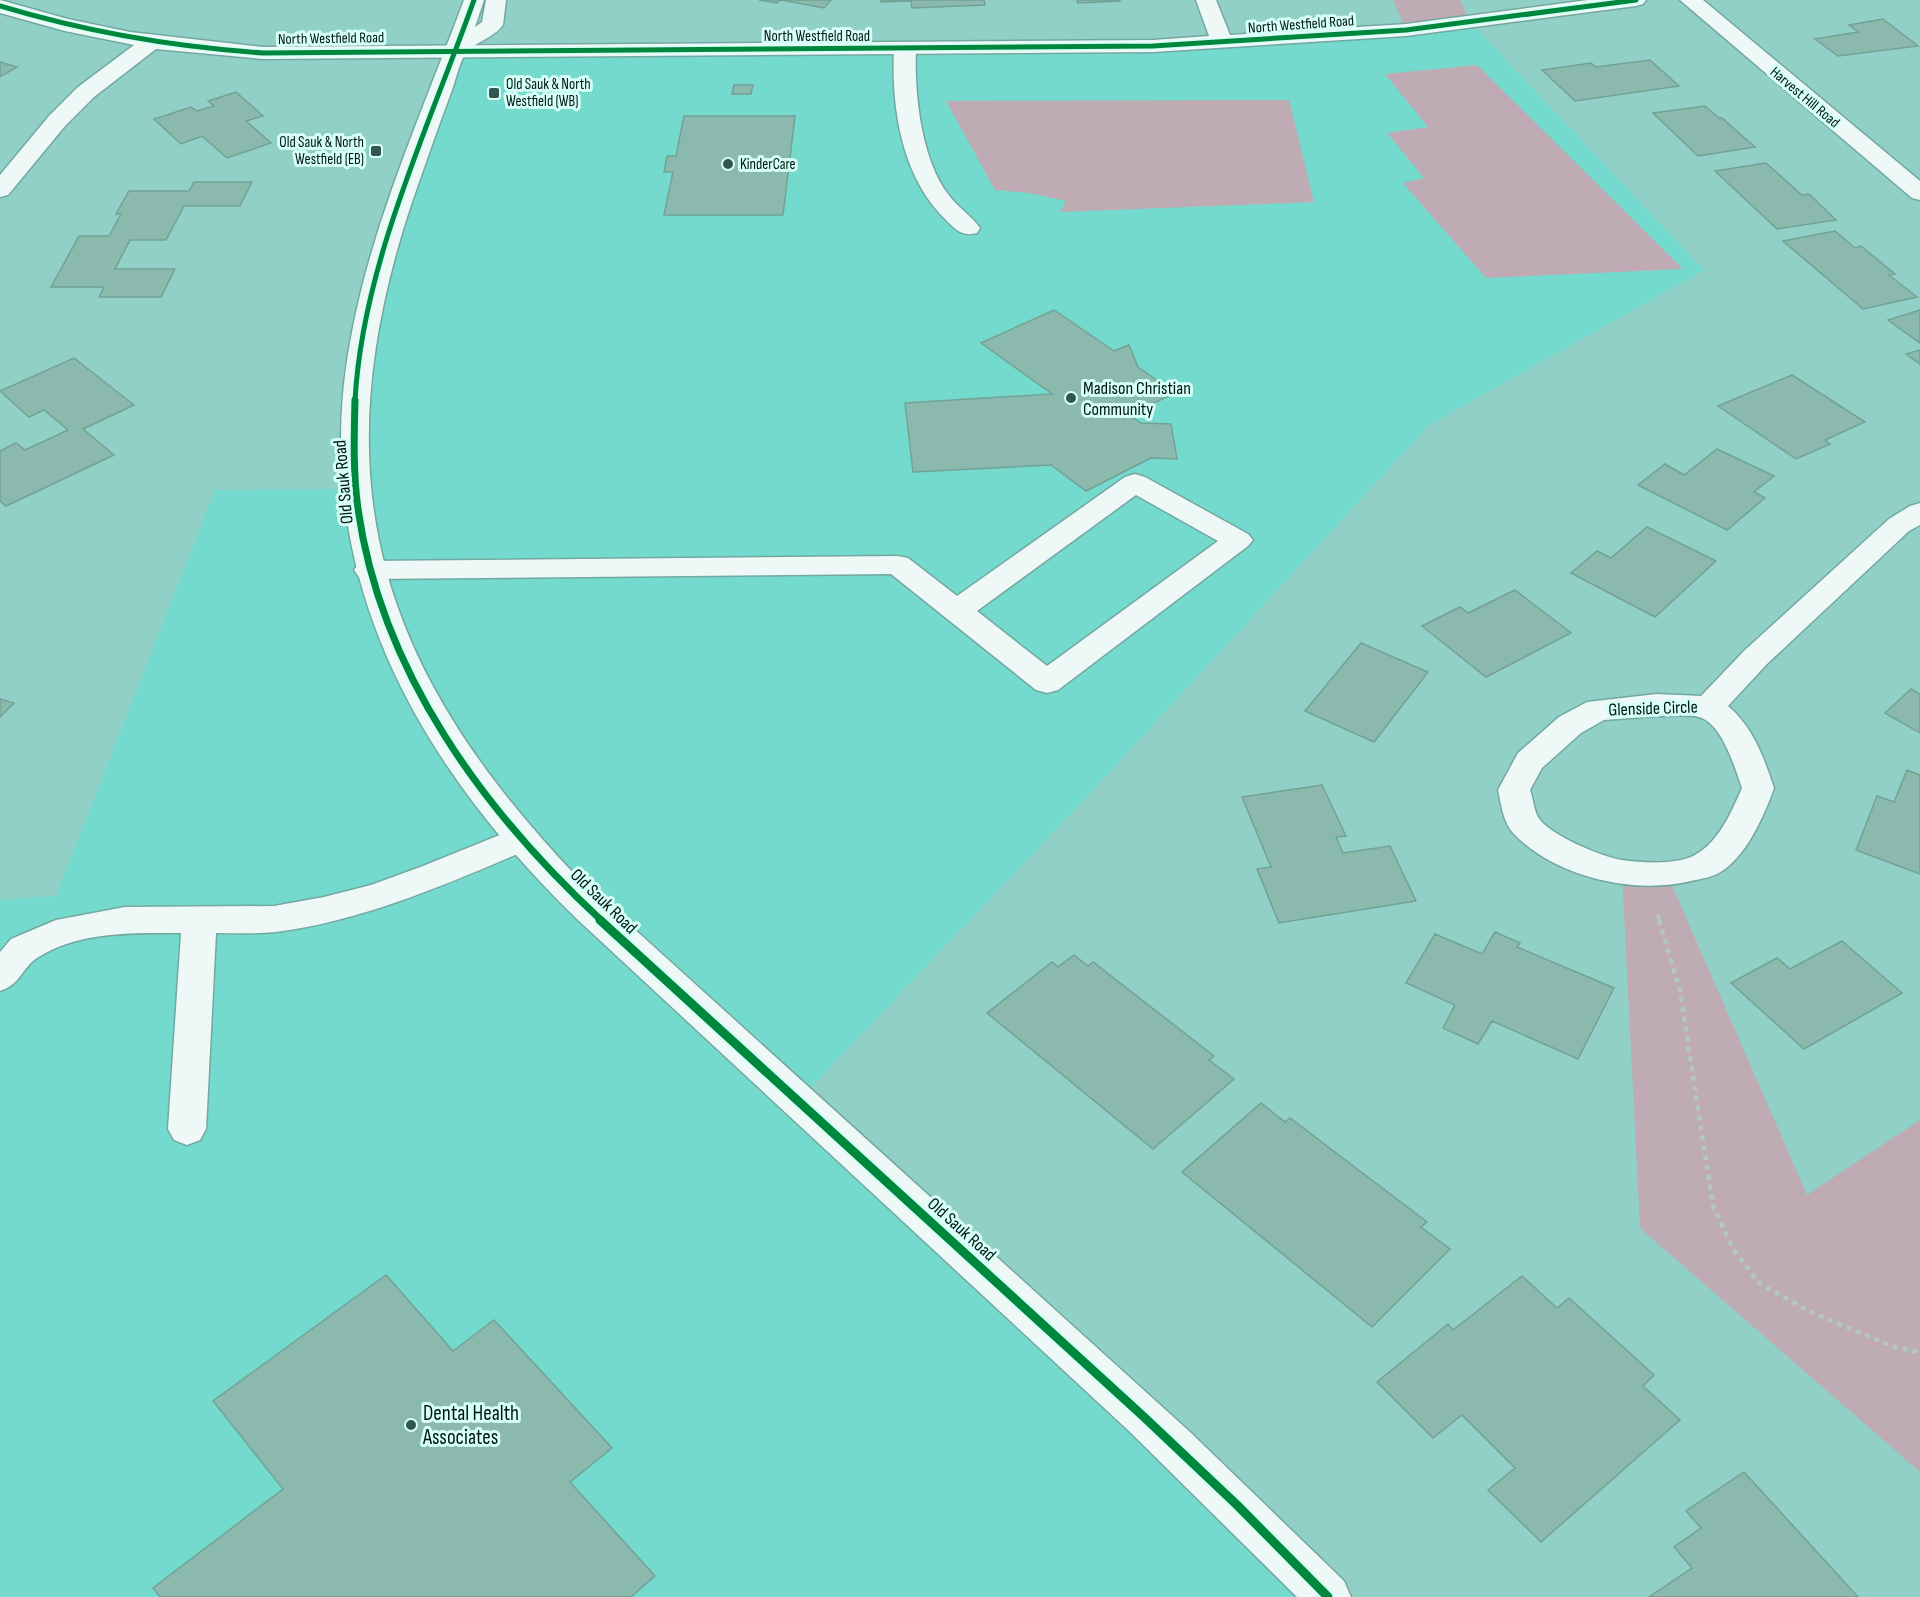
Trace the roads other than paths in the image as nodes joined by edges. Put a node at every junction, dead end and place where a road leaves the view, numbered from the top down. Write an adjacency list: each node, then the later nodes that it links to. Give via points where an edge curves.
1 (458, 0): 11 (street, via 446,26)
2 (474, 0): 11 (street, Old Sauk Road)
3 (496, 0): 11 (street, via 492,25)
4 (1206, 0): 9 (street)
5 (1636, 0): 9 (street, North Westfield Road, via 1406,30)
6 (1690, 0): 13 (street, Harvest Hill Road)
7 (0, 6): 8 (street, North Westfield Road, via 60,26)
8 (151, 42): 11 (street, North Westfield Road, via 263,52); 12 (street, via 86,92 50,128)
9 (1222, 42): 10 (street, North Westfield Road)
10 (905, 50): 11 (street, North Westfield Road); 14 (street, via 902,78 918,148 932,187)
11 (454, 51): 16 (street, Old Sauk Road, via 395,222 361,348 353,448 355,490)
12 (0, 190)
13 (1920, 193)
14 (968, 228)
15 (1920, 512): 18 (street, Glenside Circle, via 1899,525 1756,657)
16 (369, 570): 17 (street, via 898,565); 19 (street, Old Sauk Road, via 411,677 438,725 476,782)
17 (957, 611): 17 (street, via 1136,483 1238,540 1047,682)
18 (1709, 707): 18 (street, Glenside Circle, via 1730,725 1758,788 1746,819 1706,865 1667,874 1623,873 1584,861 1547,843 1523,824 1514,790 1529,761 1570,724 1599,710 1657,705)
19 (522, 838): 20 (street, via 377,896 274,919); 23 (street, Old Sauk Road, via 566,887 1264,1529)
20 (199, 921): 21 (street, via 124,920 68,929 23,949); 22 (street)
21 (0, 977)
22 (187, 1129)
23 (1328, 1597)

